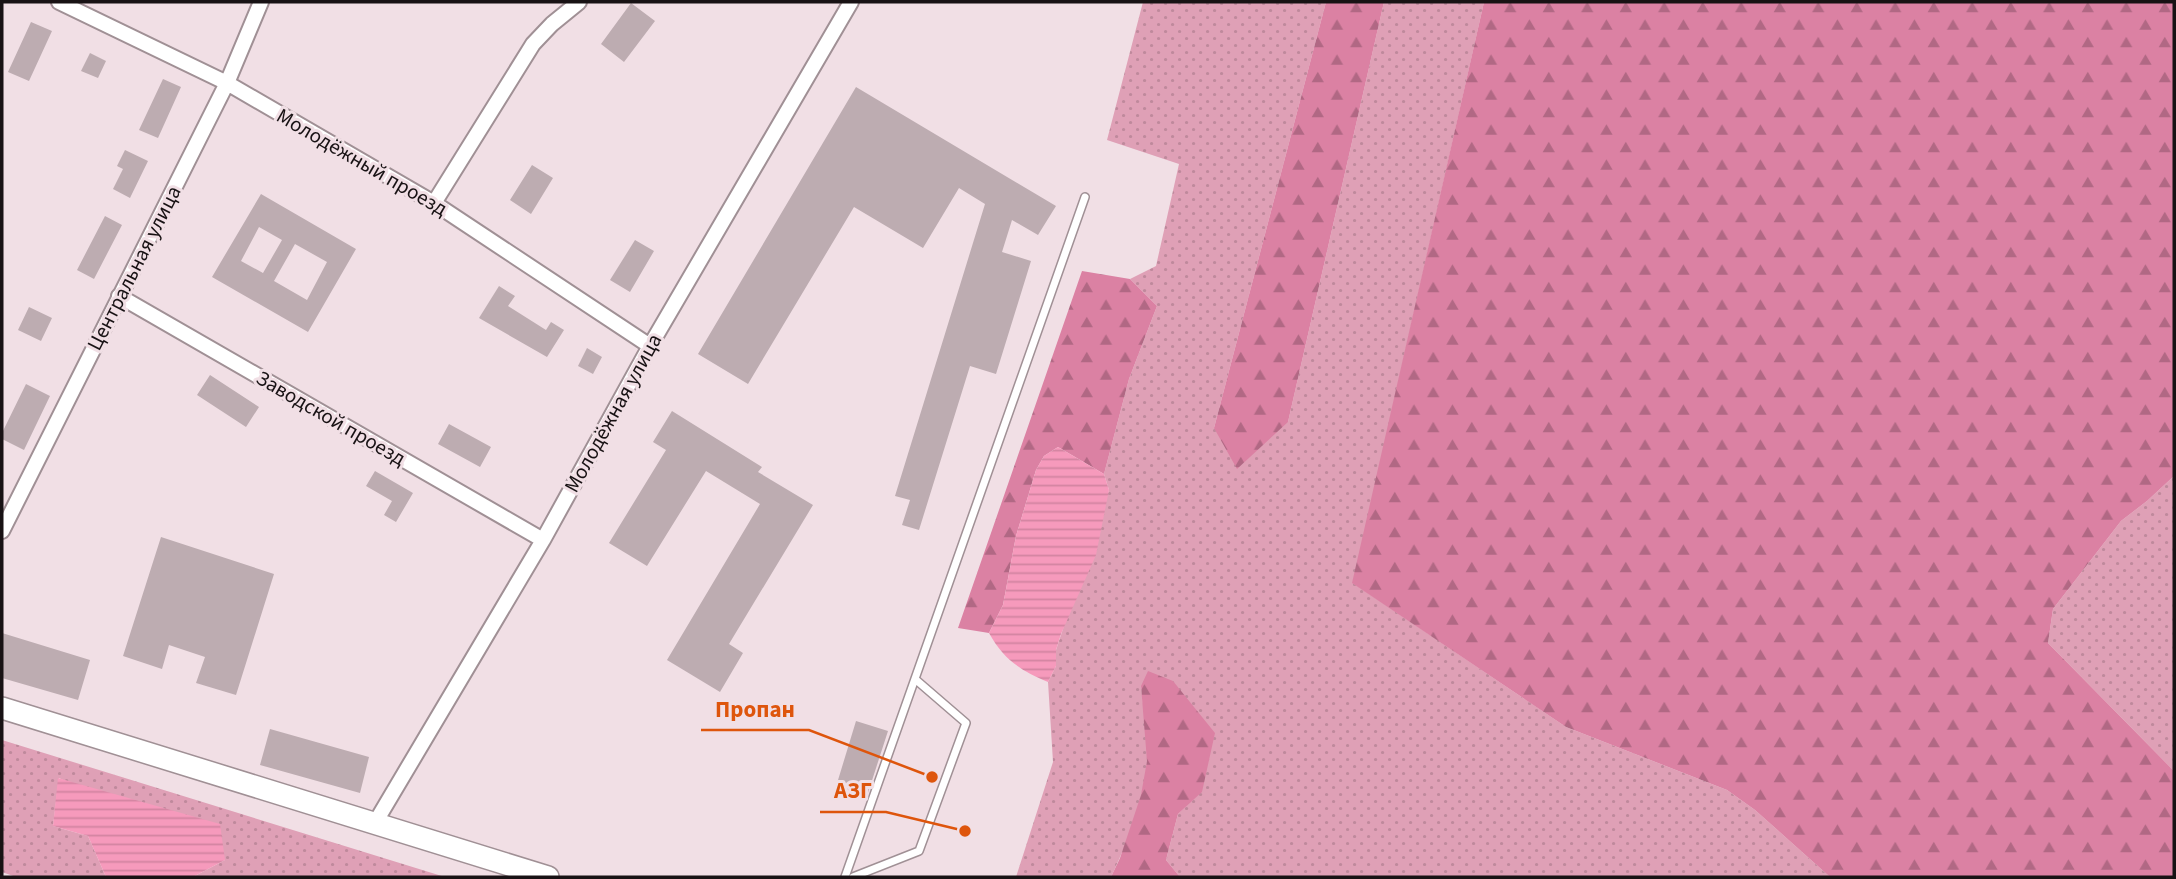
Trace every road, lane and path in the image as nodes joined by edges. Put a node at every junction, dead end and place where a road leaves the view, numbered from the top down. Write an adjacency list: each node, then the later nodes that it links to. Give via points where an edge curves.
1 (59, 2): 5 (street, Молодёжный проезд)
2 (261, 2): 5 (street, Центральная улица)
3 (579, 2): 7 (street, via 533,44)
4 (851, 2): 9 (street, Молодёжная улица)
5 (226, 83): 7 (street, Молодёжный проезд); 8 (street, Центральная улица)
6 (1085, 197): 12 (lane)
7 (434, 203): 9 (street, Молодёжный проезд)
8 (120, 296): 10 (street, Центральная улица); 11 (street, Заводской проезд)
9 (650, 346): 11 (street, Молодёжная улица)
10 (2, 531)
11 (543, 540): 14 (street, Молодёжная улица)
12 (915, 679): 16 (lane); 17 (lane, via 966,723 919,851)
13 (2, 708): 14 (main road)
14 (375, 824): 15 (main road)
15 (548, 877)
16 (845, 877)
17 (853, 877)

